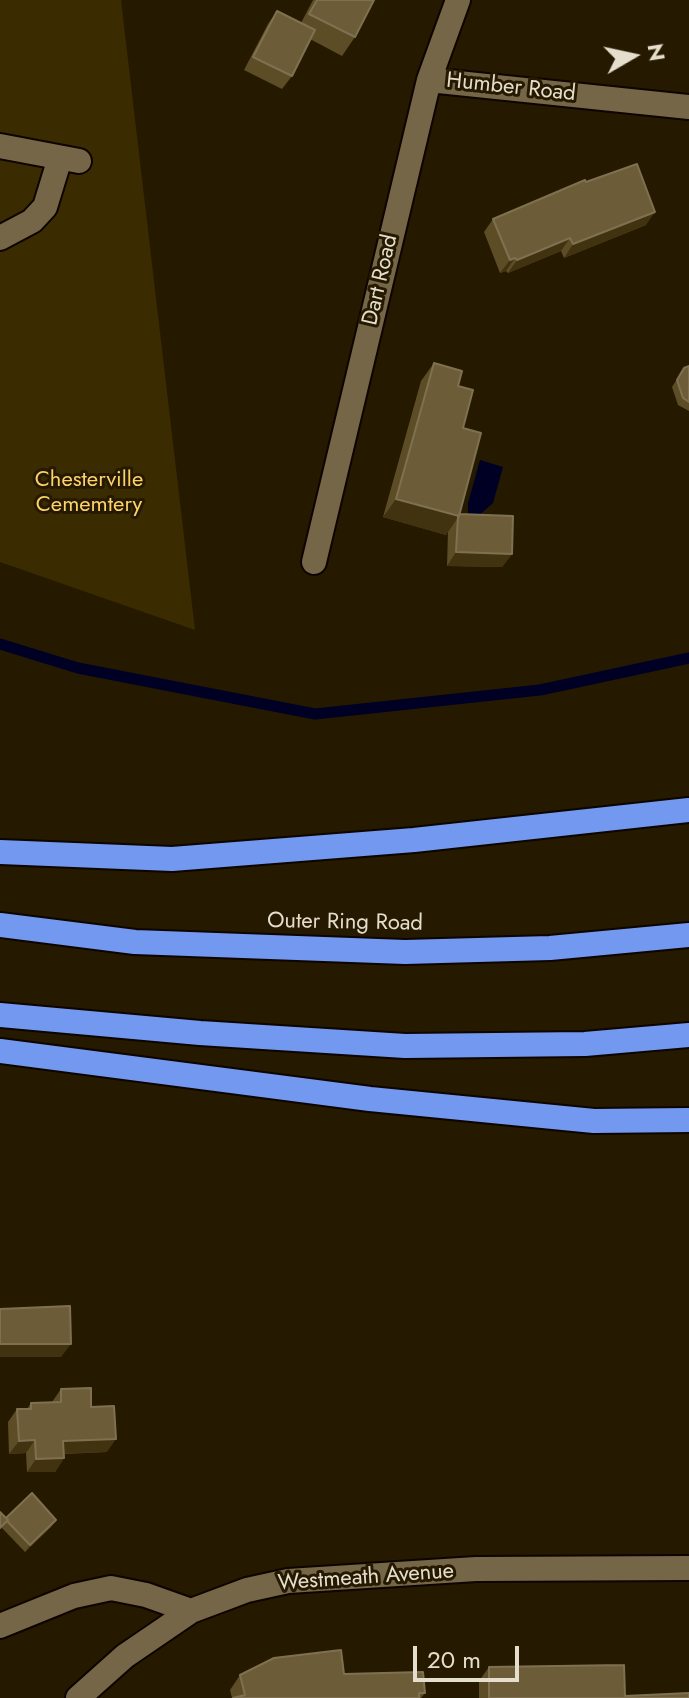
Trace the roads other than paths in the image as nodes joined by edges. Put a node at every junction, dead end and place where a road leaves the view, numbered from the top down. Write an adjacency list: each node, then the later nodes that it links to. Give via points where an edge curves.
1 (458, 0): 2 (street, Dart Road)
2 (429, 80): 3 (street, Humber Road); 6 (street, Dart Road)
3 (689, 107)
4 (0, 146): 5 (street, via 70,160 45,207 32,221)
5 (0, 238)
6 (314, 562)
7 (689, 810): 8 (highway, via 172,859)
8 (0, 852)
9 (0, 925): 10 (highway, Outer Ring Road, via 135,942 405,952 550,948)
10 (689, 935)
11 (0, 1015): 12 (highway, via 405,1046 585,1044)
12 (689, 1035)
13 (0, 1051): 14 (highway, via 399,1102 594,1121)
14 (689, 1120)
15 (689, 1568): 16 (street, Westmeath Avenue, via 476,1569 288,1581)
16 (191, 1611): 17 (street, via 111,1588 74,1596); 18 (street, Westmeath Avenue, via 125,1656)
17 (0, 1626)
18 (78, 1698)

